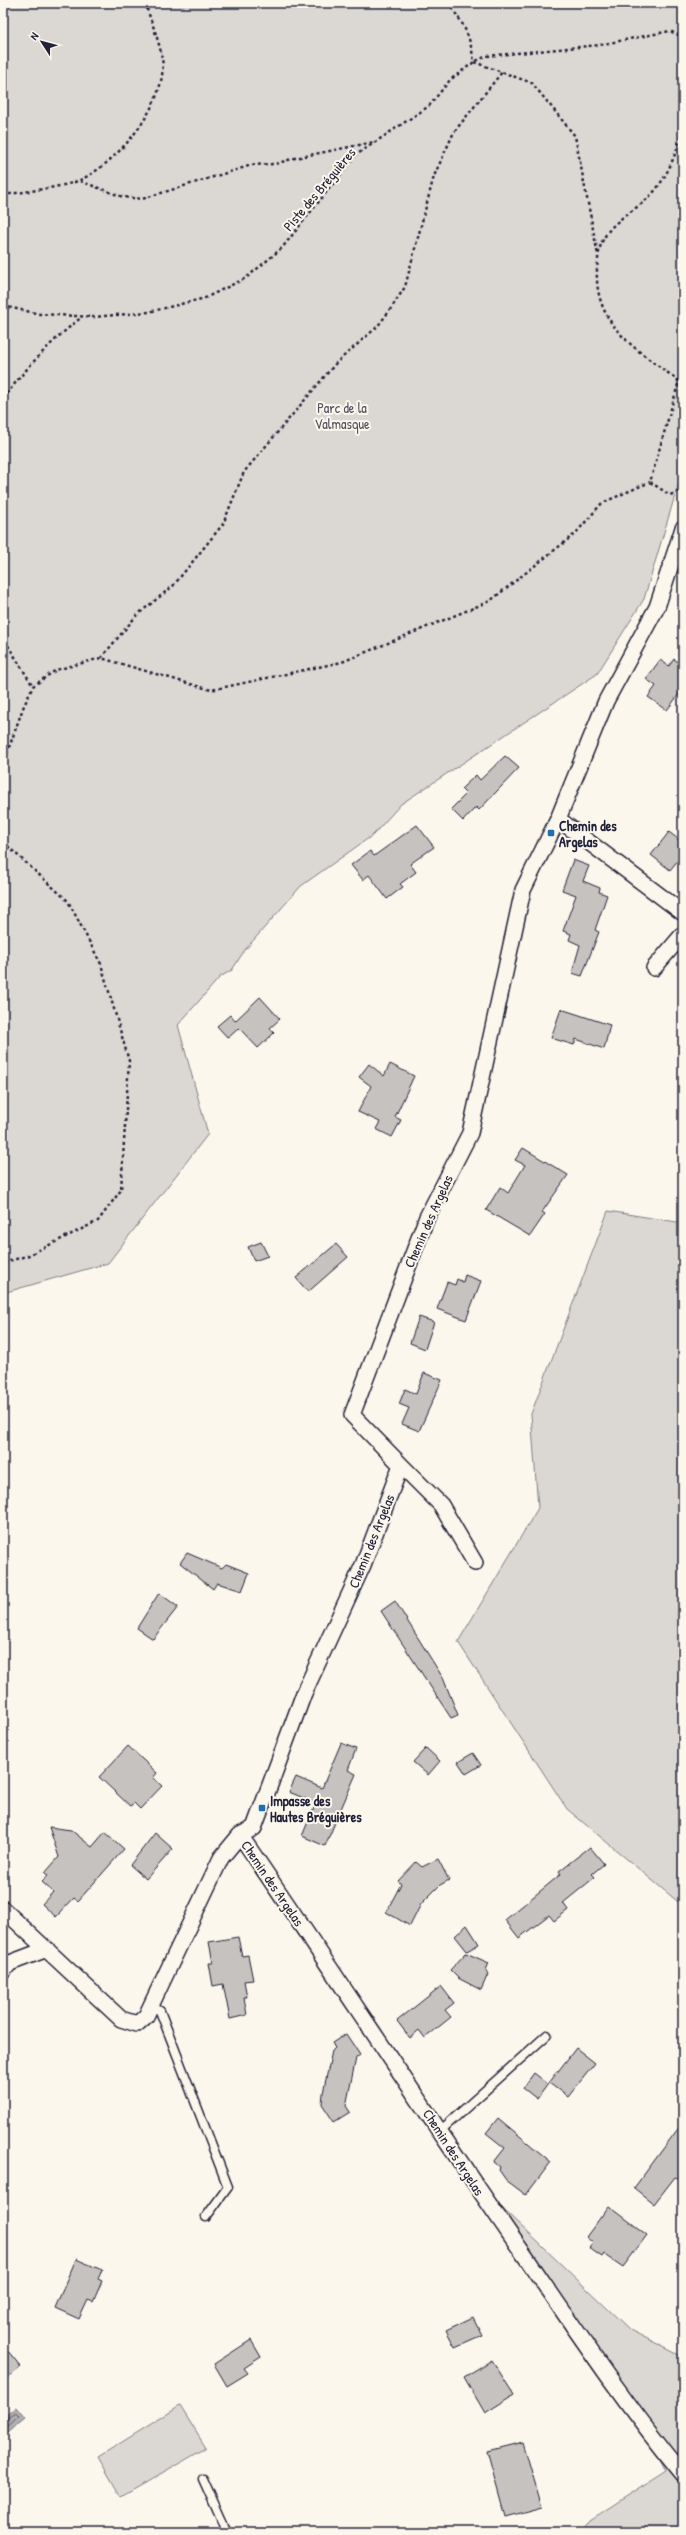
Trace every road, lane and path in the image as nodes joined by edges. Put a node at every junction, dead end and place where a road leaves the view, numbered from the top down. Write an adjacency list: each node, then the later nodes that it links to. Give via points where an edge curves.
1 (145, 3): 8 (path, via 162,59 161,80 153,106 113,160)
2 (448, 3): 4 (path, via 470,38)
3 (683, 37): 4 (path, Piste des Bréguières, via 670,31 599,45 487,56)
4 (474, 62): 5 (path); 7 (path, Piste des Bréguières, via 450,80 429,106)
5 (502, 72): 10 (path, via 532,83 575,136); 18 (path, via 454,132 434,176 405,287 398,298 377,327 336,363 244,472 223,524 173,586 137,615)
6 (683, 131): 10 (path, via 666,177 650,196 624,215 604,237)
7 (377, 142): 8 (path, via 276,164 252,165 142,199 123,197); 12 (path, Piste des Bréguières, via 356,155 282,248 246,278 205,298 149,312)
8 (80, 181): 9 (path)
9 (3, 195)
10 (598, 256): 14 (path, via 597,282 601,306 613,327 679,381)
11 (3, 306): 12 (path, Piste des Bréguières, via 40,314)
12 (82, 317): 13 (path, via 65,330)
13 (3, 399)
14 (650, 482): 15 (path, via 670,495); 18 (path, via 602,503 575,534 490,601 342,662 211,690)
15 (683, 490)
16 (683, 528): 21 (street, Chemin des Argelas, via 657,607 606,701)
17 (3, 616): 19 (path, via 7,644)
18 (101, 658): 19 (path, via 56,670)
19 (33, 686): 20 (path)
20 (3, 765)
21 (558, 819): 23 (street); 27 (street, Chemin des Argelas, via 523,890 470,1133 427,1217 352,1415)
22 (3, 842): 26 (path, via 68,901 101,964 129,1061 120,1190 98,1221 29,1255)
23 (683, 913)
24 (683, 934): 25 (street)
25 (654, 968)
26 (3, 1263)
27 (401, 1465): 28 (street, via 441,1505); 29 (street, Chemin des Argelas, via 363,1565 304,1693 254,1828)
28 (475, 1562)
29 (240, 1835): 33 (street, via 221,1858); 35 (street, Chemin des Argelas)
30 (3, 1909): 31 (street)
31 (47, 1949): 32 (street, via 10,1963); 33 (street, via 121,2019 137,2024 146,2016)
32 (3, 1971)
33 (151, 2005): 36 (lane, via 160,2011 228,2188)
34 (548, 2035): 35 (lane)
35 (440, 2131): 37 (street, Chemin des Argelas, via 634,2415)
36 (206, 2217)
37 (683, 2474)
38 (203, 2479): 39 (lane)
39 (226, 2532)

